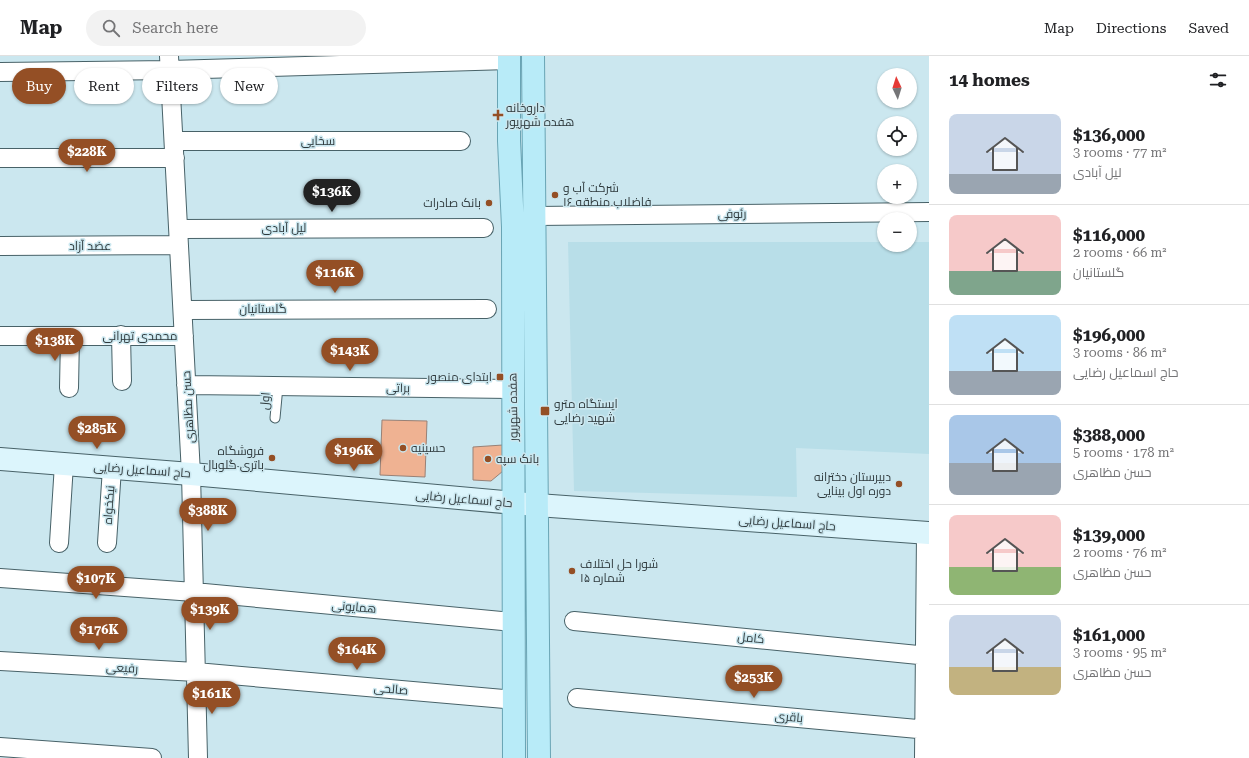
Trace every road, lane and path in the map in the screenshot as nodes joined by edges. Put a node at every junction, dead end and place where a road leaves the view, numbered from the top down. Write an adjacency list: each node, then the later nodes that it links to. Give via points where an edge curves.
1 (533, 56): 9 (main road, هفده شهریور)
2 (509, 58): 3 (street); 23 (main road, هفده شهریور)
3 (170, 63): 4 (street); 6 (street, حسن مظاهری)
4 (0, 72)
5 (461, 141): 6 (street, سخایی)
6 (175, 149): 7 (street, سخایی); 11 (street, حسن مظاهری)
7 (0, 158)
8 (929, 212): 9 (street, رئوفی)
9 (535, 216): 30 (main road, هفده شهریور)
10 (484, 228): 11 (street, لیل آبادی)
11 (179, 237): 12 (street, عضد آزاد); 14 (street, حسن مظاهری)
12 (0, 246)
13 (487, 309): 14 (street, گلستانیان)
14 (183, 310): 18 (street, حسن مظاهری)
15 (0, 336): 16 (street, محمدی تهرانی)
16 (70, 336): 17 (street, محمدی تهرانی); 22 (street)
17 (121, 336): 18 (street, محمدی تهرانی); 19 (street)
18 (184, 336): 20 (street, حسن مظاهری)
19 (122, 381)
20 (186, 385): 21 (street, براتی); 28 (street, حسن مظاهری)
21 (278, 386): 23 (street, براتی); 24 (lane, اول)
22 (70, 388)
23 (513, 389): 29 (main road, هفده شهریور)
24 (275, 418)
25 (0, 459): 26 (main road, حاج اسماعیل رضایی)
26 (64, 464): 27 (main road, حاج اسماعیل رضایی); 32 (street)
27 (112, 468): 28 (main road, حاج اسماعیل رضایی); 33 (street, نیکخواه)
28 (191, 474): 29 (main road, حاج اسماعیل رضایی); 35 (street, حسن مظاهری)
29 (514, 503): 30 (main road, حاج اسماعیل رضایی); 37 (main road, هفده شهریور)
30 (537, 505): 31 (main road, حاج اسماعیل رضایی); 48 (main road, هفده شهریور)
31 (928, 533): 38 (street)
32 (59, 543)
33 (107, 543)
34 (0, 578): 35 (street, همایونی)
35 (194, 592): 37 (street, همایونی); 40 (street, حسن مظاهری)
36 (574, 621): 38 (street, کامل)
37 (513, 622): 42 (main road, هفده شهریور)
38 (927, 656): 43 (street)
39 (0, 661): 40 (street, رفیعی)
40 (196, 672): 42 (street, صالحی); 46 (street, حسن مظاهری)
41 (577, 698): 43 (street, باقری)
42 (515, 700): 47 (main road, هفده شهریور)
43 (927, 730): 49 (street)
44 (0, 747): 45 (street)
45 (152, 758)
46 (198, 758)
47 (514, 758)
48 (538, 758)
49 (924, 758)

